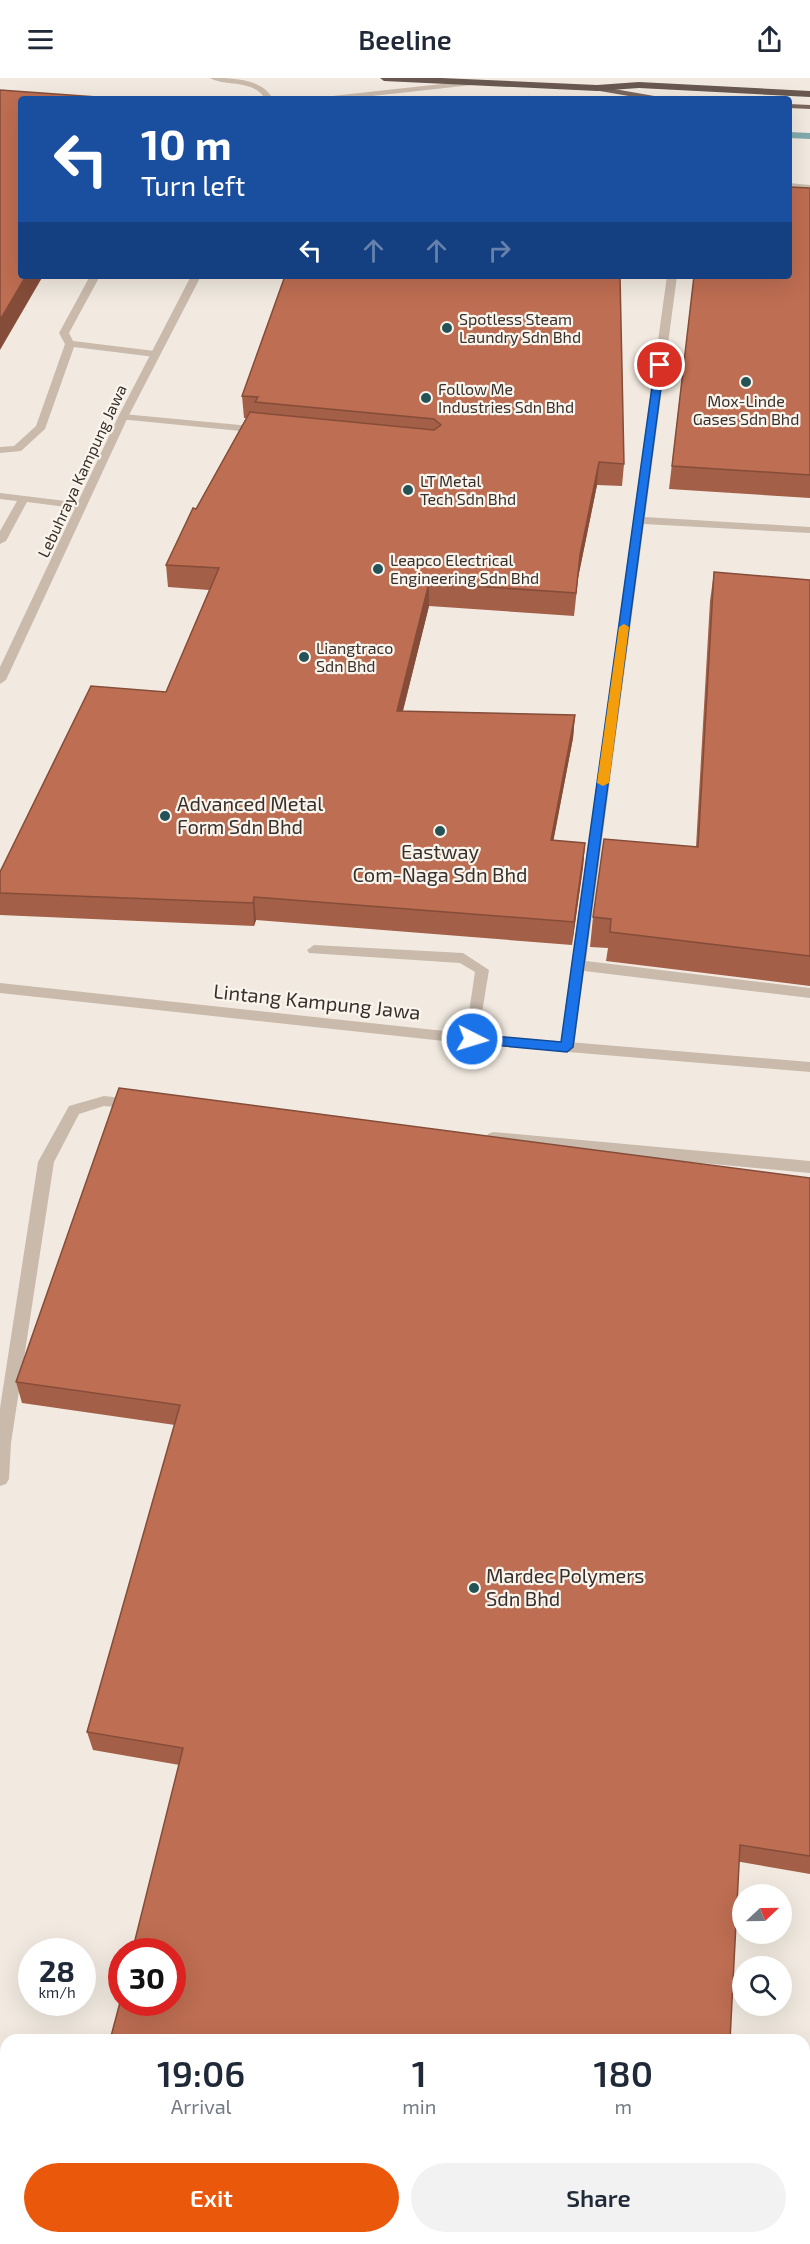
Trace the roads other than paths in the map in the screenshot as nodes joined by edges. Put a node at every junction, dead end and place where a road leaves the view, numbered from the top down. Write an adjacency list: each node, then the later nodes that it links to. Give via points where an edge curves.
1 (214, 78): 6 (street, via 264,90)
2 (384, 78): 3 (highway)
3 (469, 83): 4 (highway); 7 (street)
4 (597, 88): 5 (highway, via 639,85); 8 (main road)
5 (810, 94)
6 (267, 96)
7 (350, 96)
8 (643, 96)
9 (792, 106): 10 (main road)
10 (810, 107)
11 (792, 186): 12 (street)
12 (810, 188)
13 (93, 279): 16 (street, via 64,333)
14 (194, 279): 17 (street, Lebuhraya Kampung Jawa)
15 (672, 279): 24 (street)
16 (70, 344): 17 (street); 20 (street, via 41,427 17,448)
17 (155, 354): 18 (street, Lebuhraya Kampung Jawa)
18 (123, 417): 19 (street); 23 (street, Lebuhraya Kampung Jawa)
19 (273, 431)
20 (0, 450)
21 (0, 496): 22 (street)
22 (24, 498): 23 (street); 26 (street)
23 (82, 506): 27 (street, Lebuhraya Kampung Jawa)
24 (639, 520): 25 (street); 29 (street)
25 (810, 530)
26 (0, 541)
27 (0, 680)
28 (314, 950): 32 (street, via 463,958 482,970)
29 (578, 965): 31 (street); 33 (street)
30 (0, 988): 32 (street, Lintang Kampung Jawa)
31 (810, 993)
32 (472, 1039): 33 (street, Lintang Kampung Jawa)
33 (567, 1047): 34 (street, Lintang Kampung Jawa)
34 (810, 1067)
35 (152, 1106): 38 (street, via 104,1101 74,1110 46,1162)
36 (481, 1137): 37 (street)
37 (810, 1167)
38 (1, 1442): 39 (street)
39 (0, 1479)

